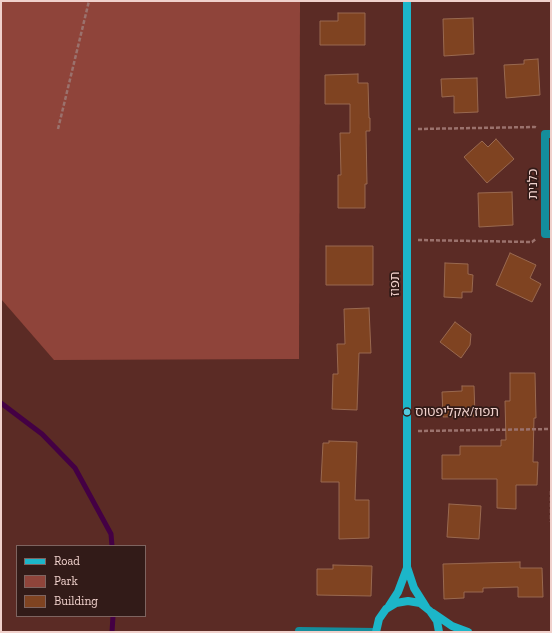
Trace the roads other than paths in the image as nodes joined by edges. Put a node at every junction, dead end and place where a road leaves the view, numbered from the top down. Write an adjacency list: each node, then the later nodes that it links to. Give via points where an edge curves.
1 (407, 1): 4 (street, תפוז)
2 (548, 134): 3 (street, כלנית)
3 (548, 234)
4 (407, 567): 5 (street, תפוז, via 398,592); 6 (street, תפוז, via 414,588)
5 (389, 607): 6 (street, via 408,601 420,603); 8 (street, תפוז, via 378,619)
6 (428, 609): 9 (street, תפוז, via 437,621); 10 (street, via 448,623)
7 (299, 632): 8 (street)
8 (376, 632)
9 (439, 632)
10 (468, 632)

